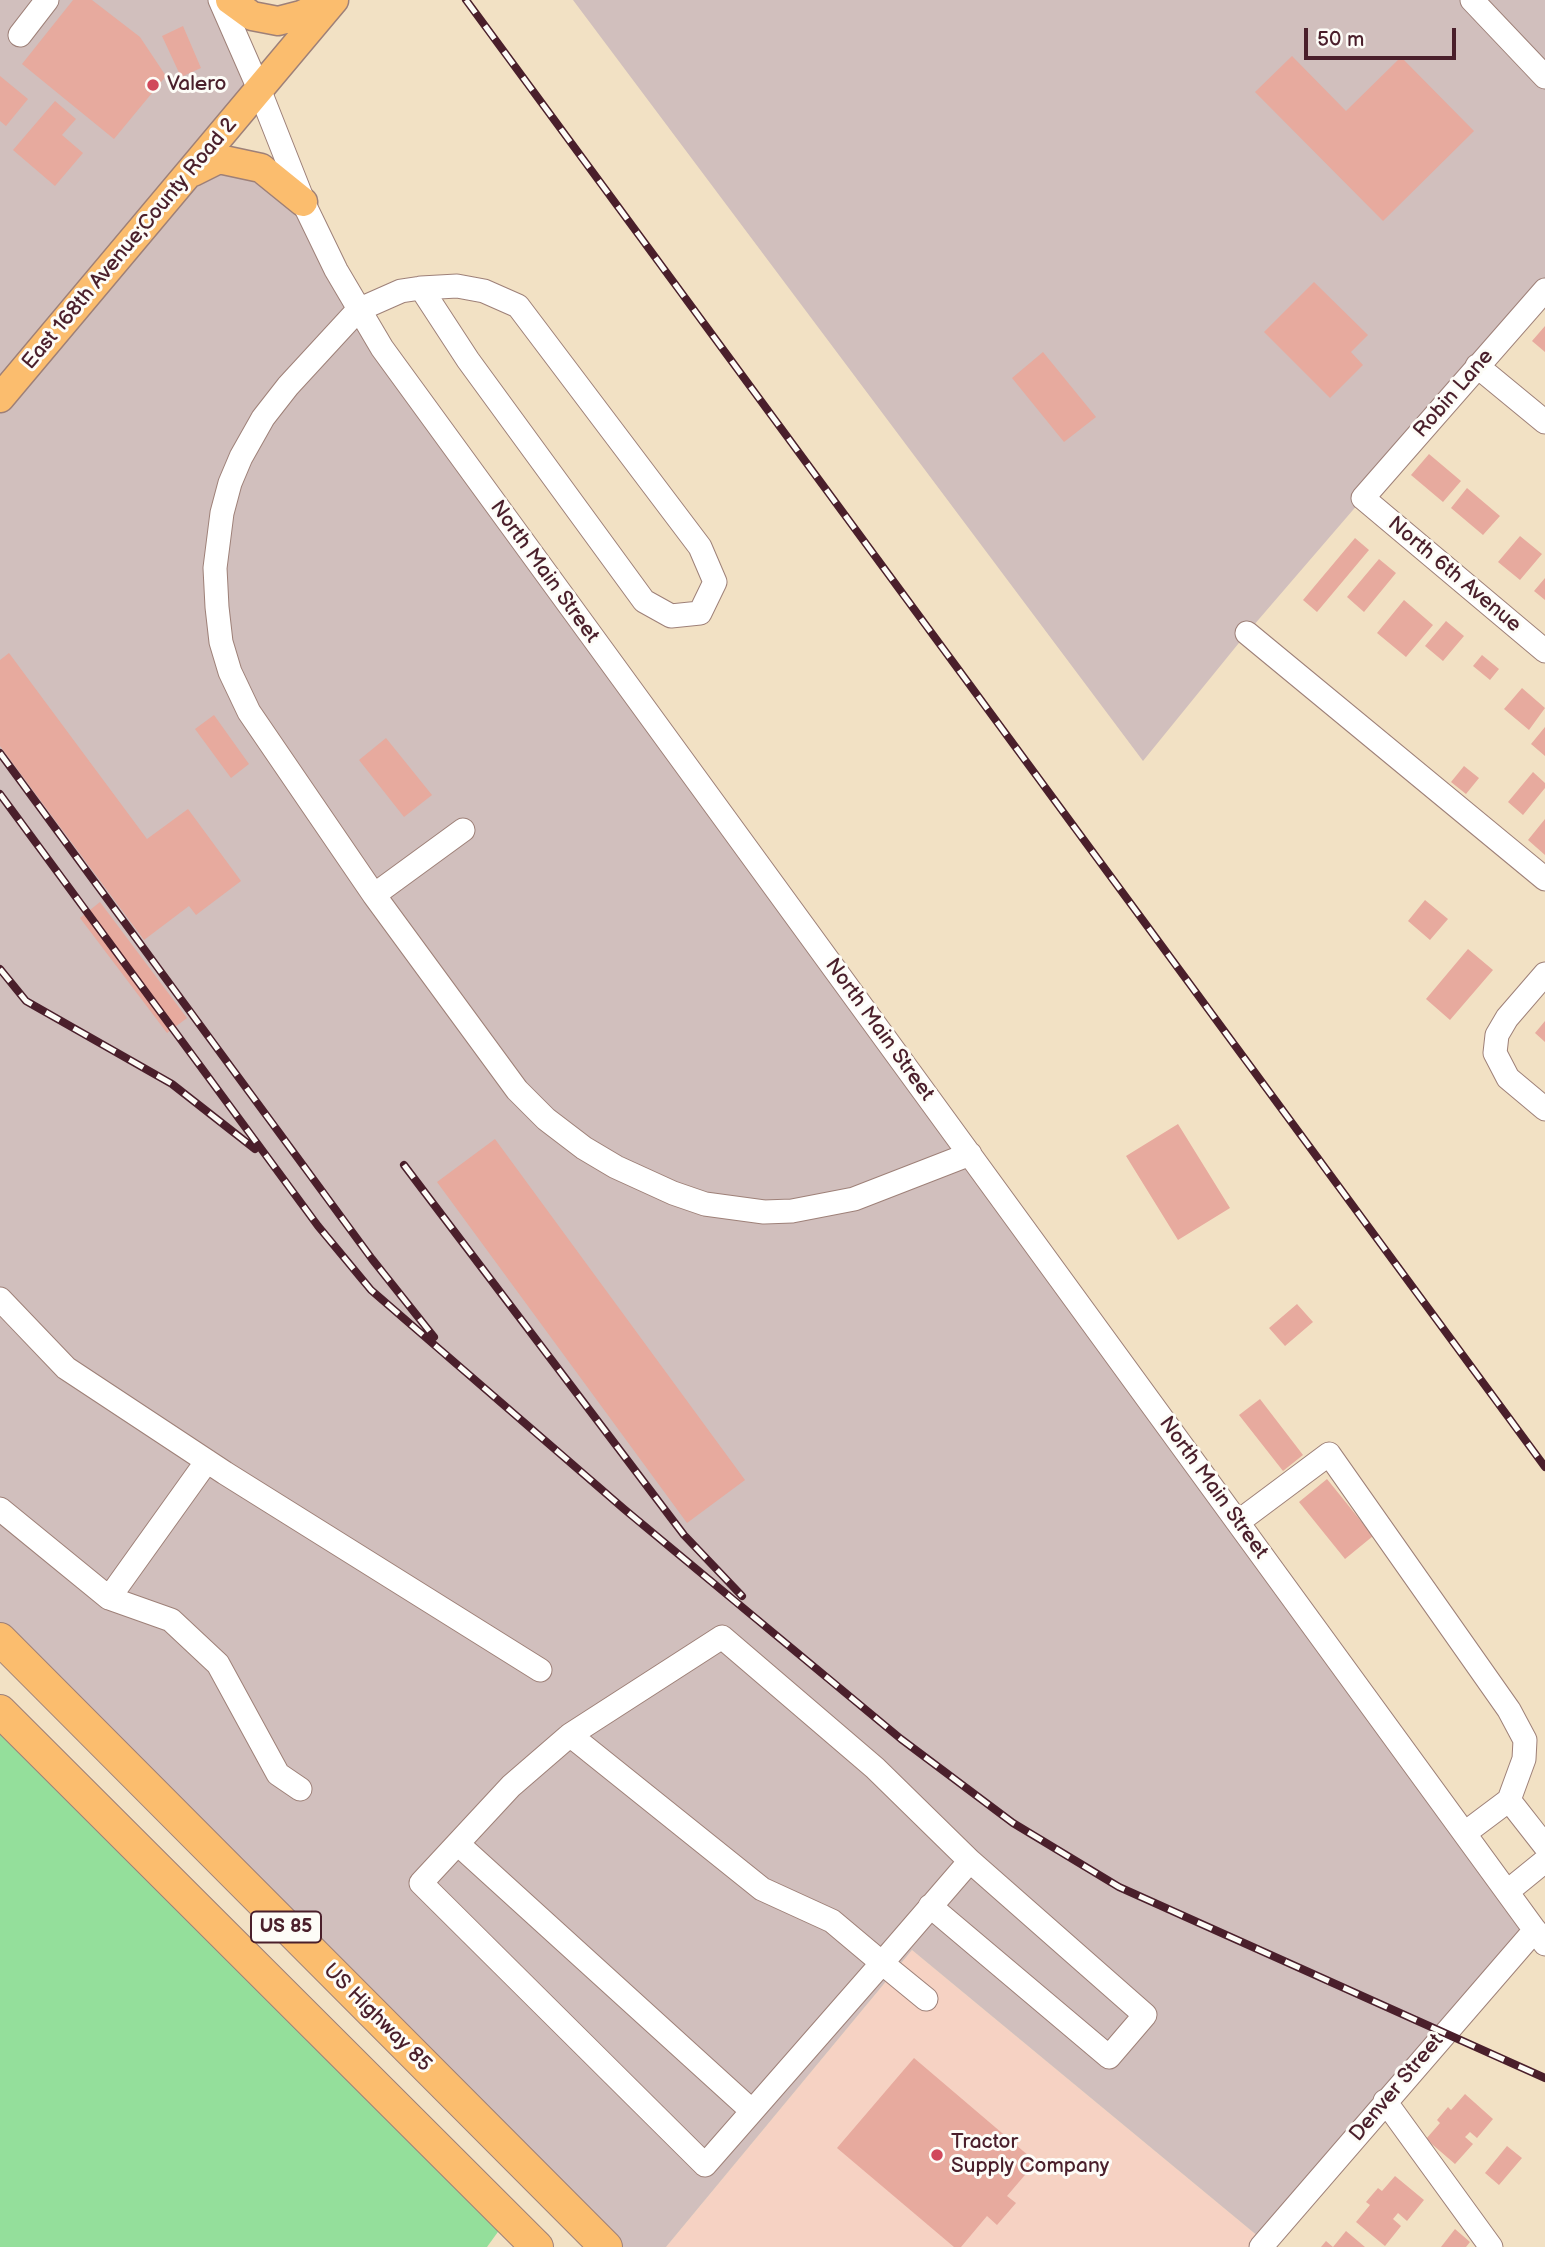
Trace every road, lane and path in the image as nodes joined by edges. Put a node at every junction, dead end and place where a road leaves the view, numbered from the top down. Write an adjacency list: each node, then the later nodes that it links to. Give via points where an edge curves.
1 (47, 0): 6 (street)
2 (220, 0): 8 (street, North Main Street)
3 (230, 0): 4 (main road, via 251,16 278,21)
4 (334, 0): 8 (main road, East 168th Avenue;County Road 2)
5 (1472, 0): 7 (street)
6 (20, 34)
7 (1545, 77)
8 (259, 89): 9 (main road, East 168th Avenue;County Road 2); 10 (street, North Main Street)
9 (188, 175): 10 (main road, via 219,159 236,161 261,168); 15 (main road, East 168th Avenue;County Road 2)
10 (303, 202): 13 (street, North Main Street)
11 (421, 288): 11 (street, via 644,601 671,616 700,613 715,582 700,547 518,306 484,291 457,286); 13 (street, via 401,291)
12 (1545, 290): 14 (street, Robin Lane)
13 (358, 310): 22 (street, via 288,386 240,457 222,513 215,568 221,642 249,712); 25 (street, North Main Street, via 417,398)
14 (1478, 366): 16 (street); 17 (street, Robin Lane)
15 (0, 398)
16 (1545, 422)
17 (1363, 498): 19 (street, North 6th Avenue)
18 (1247, 633): 21 (street)
19 (1545, 651)
20 (463, 830): 22 (street)
21 (1545, 879)
22 (374, 895): 25 (street, via 517,1090 584,1148 652,1184 705,1204 792,1211 886,1189)
23 (1545, 974): 24 (street, via 1507,1017 1497,1035 1495,1053 1508,1078)
24 (1545, 1109)
25 (970, 1154): 29 (street, North Main Street)
26 (0, 1299): 27 (street, via 66,1368)
27 (207, 1461): 30 (street); 32 (street)
28 (0, 1509): 30 (street)
29 (1238, 1522): 36 (street, via 1329,1454 1509,1710 1525,1740 1524,1759); 37 (street, North Main Street)
30 (109, 1598): 35 (street, via 172,1620 218,1664 278,1774)
31 (0, 1639): 51 (highway, US Highway 85 / US 85)
32 (540, 1670)
33 (0, 1711): 50 (highway, US 85)
34 (570, 1734): 38 (street, via 511,1786); 40 (street, via 722,1637 875,1768); 45 (street, via 762,1889 832,1921)
35 (300, 1789)
36 (1509, 1800): 37 (street); 39 (street)
37 (1465, 1833): 42 (street, North Main Street)
38 (458, 1844): 48 (street); 48 (street, via 421,1883 705,2165)
39 (1545, 1846)
40 (970, 1861): 43 (street); 43 (street, via 1145,2015 1109,2057)
41 (1545, 1861): 42 (street)
42 (1508, 1891): 44 (street, North Main Street)
43 (930, 1906): 45 (street)
44 (1540, 1937): 47 (street, Denver Street)
45 (882, 1962): 46 (street); 48 (street)
46 (926, 1999)
47 (1385, 2101): 49 (street); 52 (street, Denver Street)
48 (752, 2111)
49 (1487, 2246)
50 (537, 2247)
51 (606, 2247)
52 (1261, 2247)

